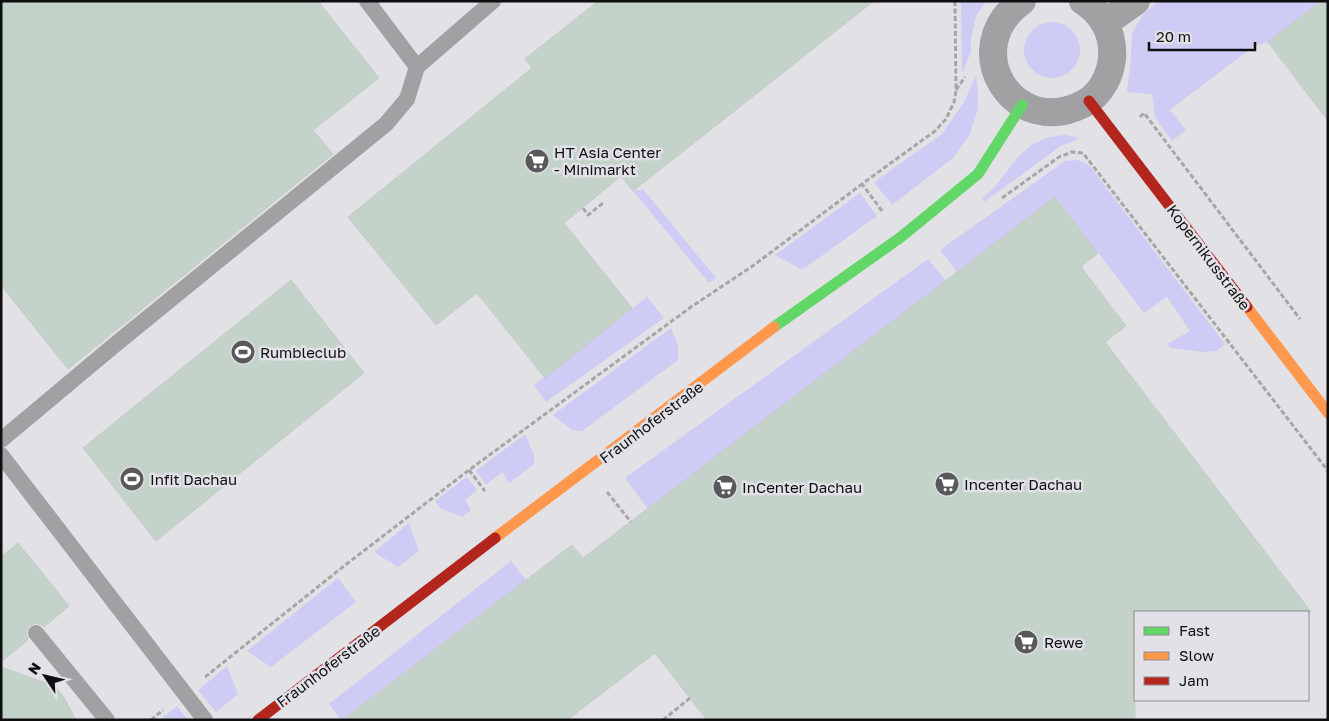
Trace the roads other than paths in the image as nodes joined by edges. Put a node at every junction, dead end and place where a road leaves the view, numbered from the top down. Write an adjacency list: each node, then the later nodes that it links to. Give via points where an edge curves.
1 (367, 1): 7 (lane)
2 (493, 1): 7 (lane)
3 (1022, 1): 9 (street, via 1002,21 992,51 1000,82)
4 (1083, 1): 6 (street)
5 (1136, 1): 6 (street)
6 (1105, 23): 8 (street, via 1113,51 1111,65 1107,79)
7 (417, 66): 11 (lane, via 407,99 386,124)
8 (1088, 101): 9 (street, via 1056,113); 10 (street, Kopernikusstraße)
9 (1022, 105): 16 (street, Fraunhoferstraße, via 978,174 901,237 529,512)
10 (1328, 413)
11 (1, 440)
12 (1, 455): 15 (lane)
13 (36, 633): 14 (lane)
14 (107, 720)
15 (205, 720)
16 (258, 720)

